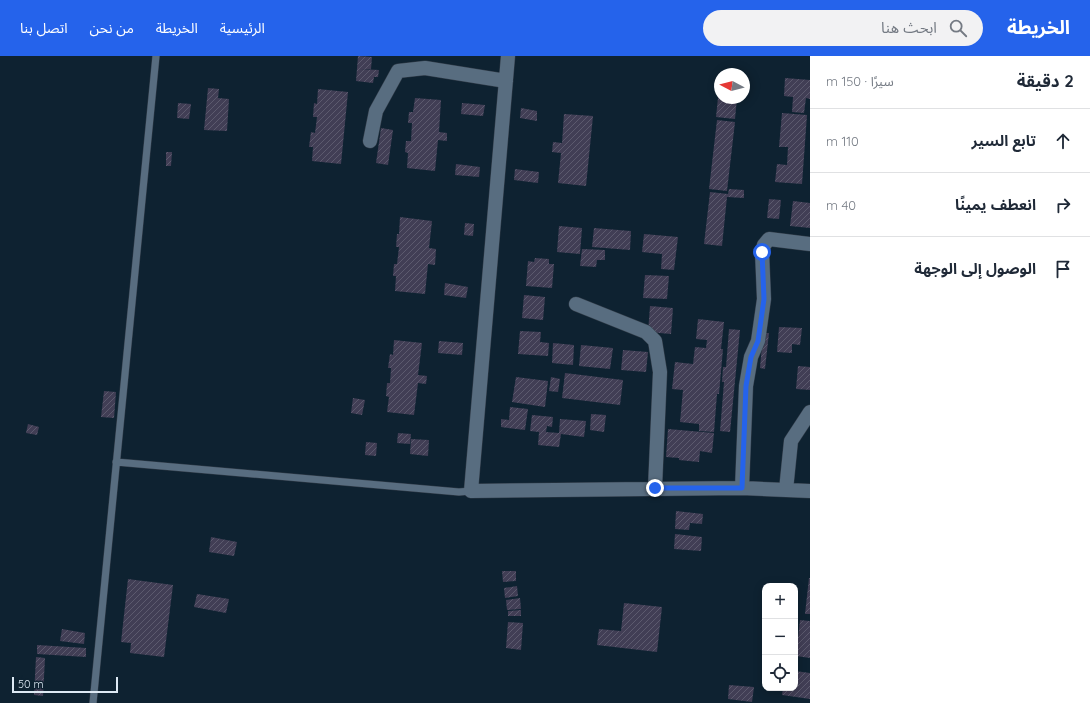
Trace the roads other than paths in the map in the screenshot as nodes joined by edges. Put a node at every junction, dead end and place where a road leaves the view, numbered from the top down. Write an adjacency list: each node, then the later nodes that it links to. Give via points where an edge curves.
1 (156, 56): 8 (lane)
2 (508, 56): 3 (street)
3 (506, 80): 4 (street, via 425,68 398,71 376,111); 12 (street)
4 (370, 141)
5 (810, 244): 10 (street, via 769,239 762,252 764,299 758,341 751,357 746,386)
6 (576, 304): 9 (street, via 646,332 655,341 660,372)
7 (810, 412): 11 (street, via 792,441)
8 (116, 462): 12 (lane, via 458,492); 14 (lane)
9 (655, 488): 10 (street); 12 (street)
10 (742, 488): 11 (street)
11 (786, 490): 13 (street)
12 (471, 491)
13 (810, 491)
14 (94, 703)

